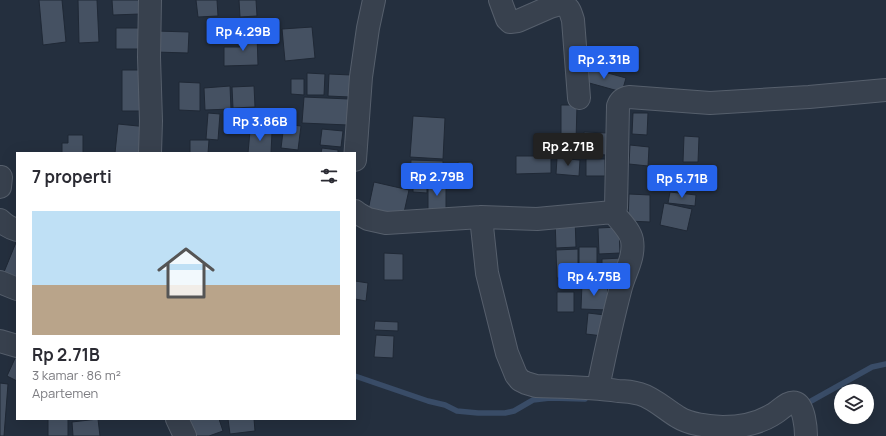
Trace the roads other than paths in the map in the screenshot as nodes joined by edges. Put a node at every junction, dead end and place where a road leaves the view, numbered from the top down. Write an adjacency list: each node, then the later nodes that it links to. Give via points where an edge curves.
1 (150, 0): 6 (street)
2 (374, 0): 7 (street, via 363,65)
3 (500, 0): 5 (street, via 510,22 560,4 568,8 573,20)
4 (886, 90): 9 (street, via 710,103 623,98 618,106 616,208)
5 (579, 98)
6 (150, 152)
7 (355, 152)
8 (356, 212): 10 (street, via 368,219 386,223)
9 (613, 212): 10 (street, via 537,218); 17 (street, via 630,234 632,255 621,285)
10 (481, 217): 17 (street, via 487,274 507,353 516,375 526,384 536,386)
11 (0, 220): 12 (street)
12 (16, 230)
13 (0, 282): 14 (street)
14 (16, 289)
15 (0, 341): 16 (street)
16 (16, 346)
17 (598, 388): 20 (street, via 640,394 680,418 696,424 723,427 750,424 773,415 790,402 795,402 803,413)
18 (178, 420): 19 (street)
19 (185, 436)
20 (806, 436)

